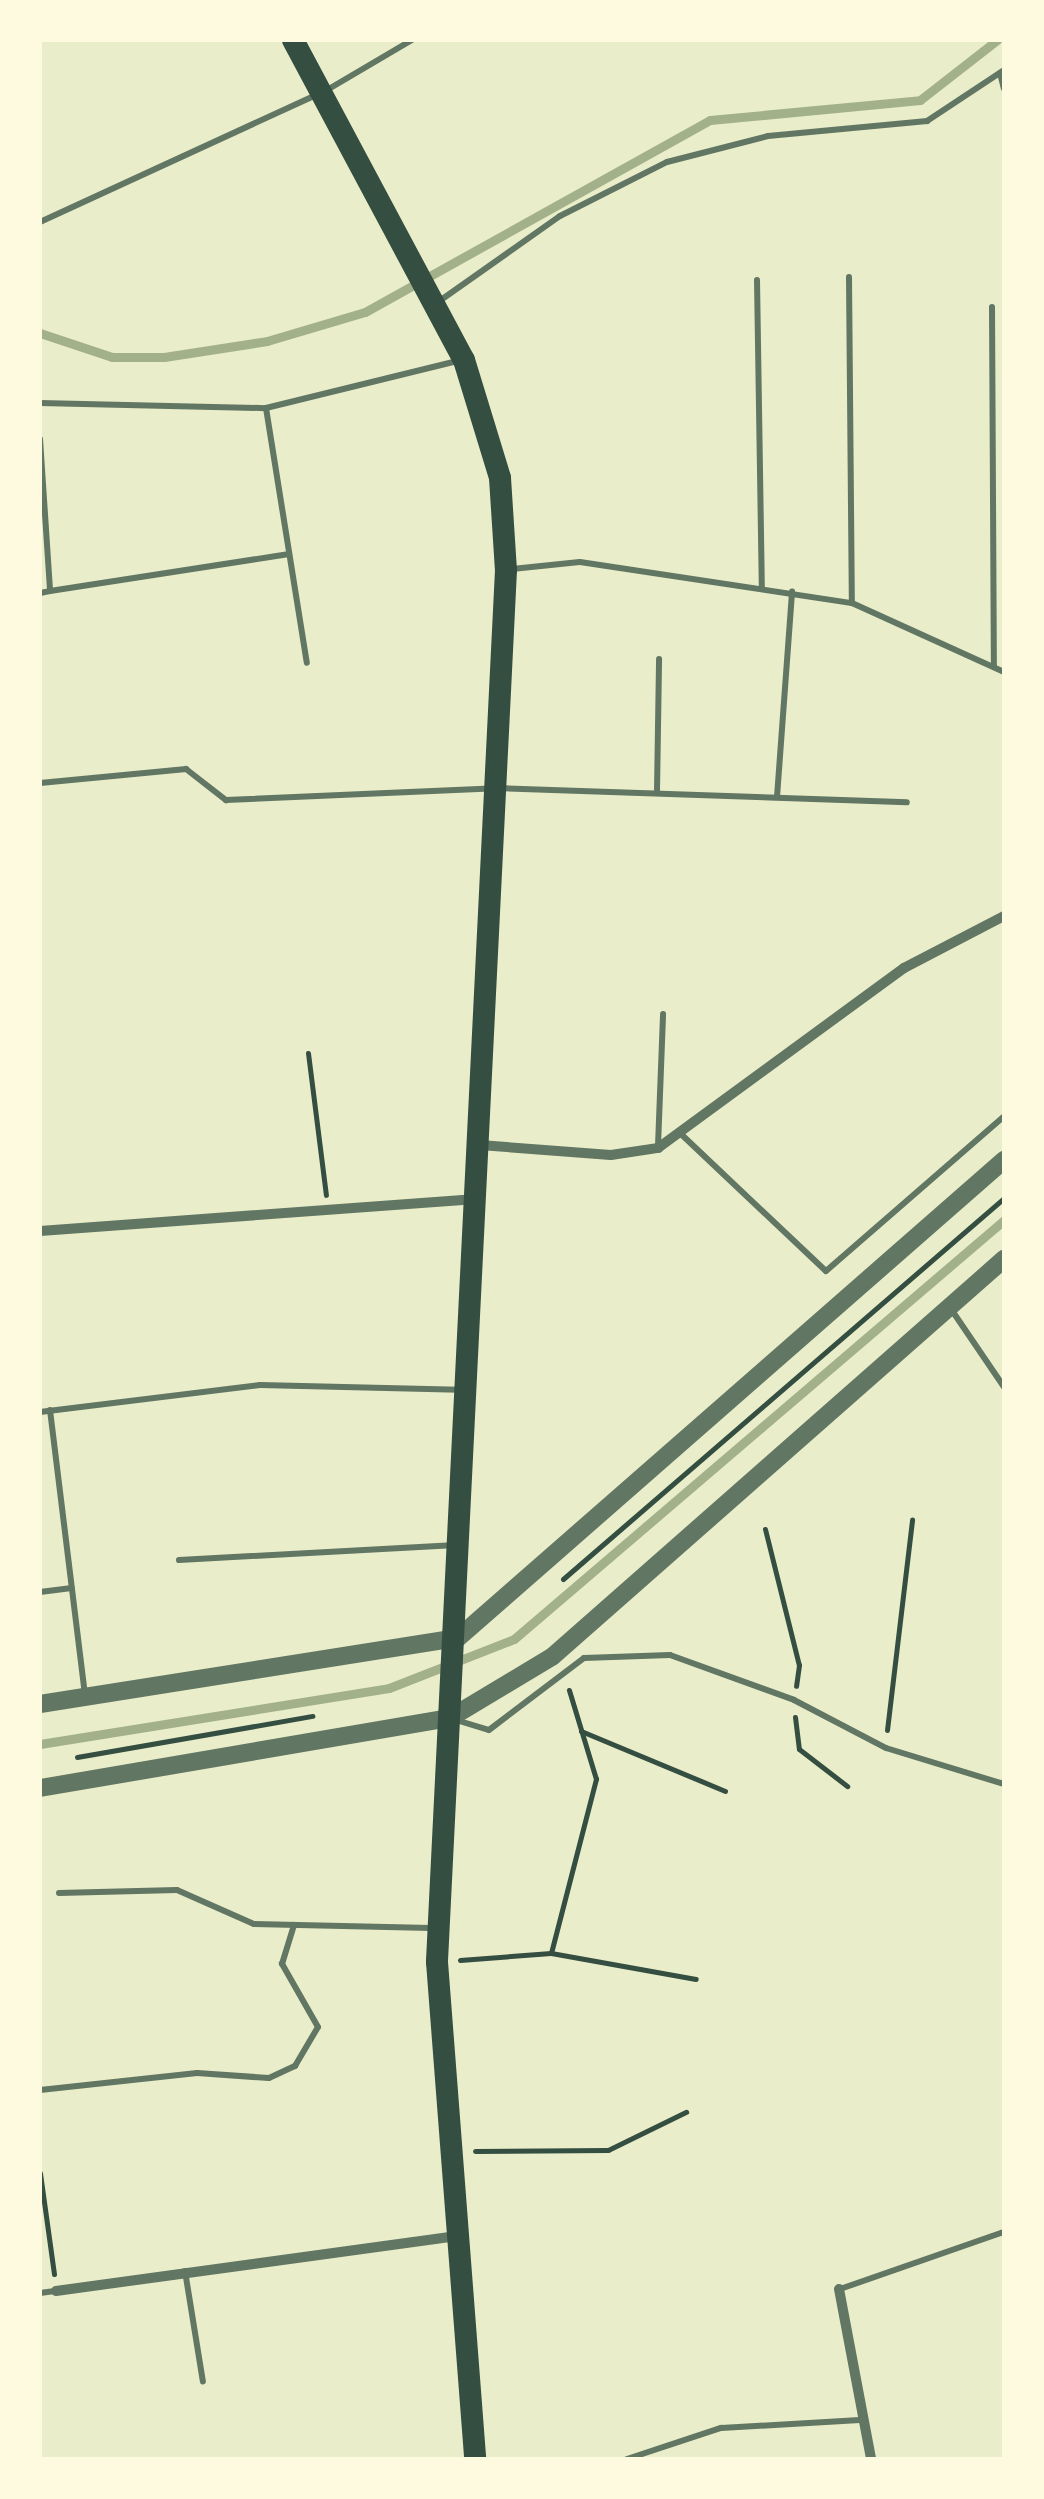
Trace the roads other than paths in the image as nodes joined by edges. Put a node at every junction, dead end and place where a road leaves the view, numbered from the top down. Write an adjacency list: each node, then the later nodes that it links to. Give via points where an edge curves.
1 (293, 40): 5 (main road)
2 (412, 40): 5 (lane)
3 (1002, 71): 4 (lane); 9 (lane, via 927,121 768,136 667,162 560,216)
4 (1004, 89)
5 (320, 94): 6 (lane); 9 (main road)
6 (40, 222)
7 (849, 277): 21 (lane)
8 (757, 280): 17 (lane)
9 (434, 297): 11 (main road)
10 (992, 307): 24 (lane)
11 (464, 360): 13 (lane); 16 (main road, via 500,478)
12 (40, 403): 13 (lane)
13 (266, 408): 15 (lane)
14 (40, 439): 18 (lane)
15 (289, 554): 18 (lane); 23 (lane)
16 (506, 570): 17 (lane, via 580,562); 27 (main road)
17 (762, 588): 19 (lane)
18 (50, 591): 20 (lane)
19 (792, 592): 21 (lane); 29 (lane)
20 (40, 593)
21 (852, 602): 24 (lane)
22 (659, 659): 28 (lane)
23 (307, 663)
24 (994, 666): 25 (lane)
25 (1004, 672)
26 (40, 784): 27 (lane, via 186,769 226,800)
27 (496, 788): 28 (lane); 35 (main road)
28 (657, 791): 29 (lane)
29 (777, 797): 30 (lane)
30 (907, 802)
31 (1004, 916): 34 (street, via 904,968)
32 (663, 1014): 36 (lane)
33 (1004, 1116): 34 (lane, via 826,1271)
34 (682, 1136): 36 (street)
35 (480, 1145): 36 (street, via 611,1155); 38 (main road)
36 (658, 1148)
37 (1004, 1160): 50 (street)
38 (479, 1198): 39 (street); 43 (main road)
39 (40, 1231)
40 (1004, 1259): 41 (street)
41 (946, 1302): 42 (lane); 53 (street, via 553,1656)
42 (1004, 1387)
43 (470, 1390): 44 (lane, via 260,1385); 46 (main road)
44 (50, 1410): 45 (lane); 48 (lane)
45 (40, 1412)
46 (463, 1544): 47 (lane); 50 (main road)
47 (179, 1560)
48 (72, 1588): 49 (lane); 51 (lane)
49 (40, 1592)
50 (457, 1649): 51 (street); 53 (main road)
51 (85, 1698): 52 (street)
52 (40, 1704)
53 (450, 1718): 54 (lane, via 490,1730 584,1658 670,1655 794,1700 886,1748); 55 (street); 58 (main road)
54 (1004, 1784)
55 (40, 1788)
56 (59, 1893): 57 (lane, via 177,1890 254,1924)
57 (294, 1925): 58 (lane); 59 (lane, via 282,1964 318,2026 295,2066 269,2078 197,2073)
58 (438, 1928): 61 (main road)
59 (40, 2090)
60 (1004, 2232): 63 (lane)
61 (454, 2236): 62 (street); 68 (main road)
62 (184, 2270): 64 (street); 66 (lane)
63 (839, 2289): 67 (street)
64 (56, 2291): 65 (lane)
65 (40, 2294)
66 (203, 2382)
67 (860, 2420): 69 (lane, via 721,2428); 70 (street)
68 (475, 2459)
69 (627, 2459)
70 (871, 2459)

